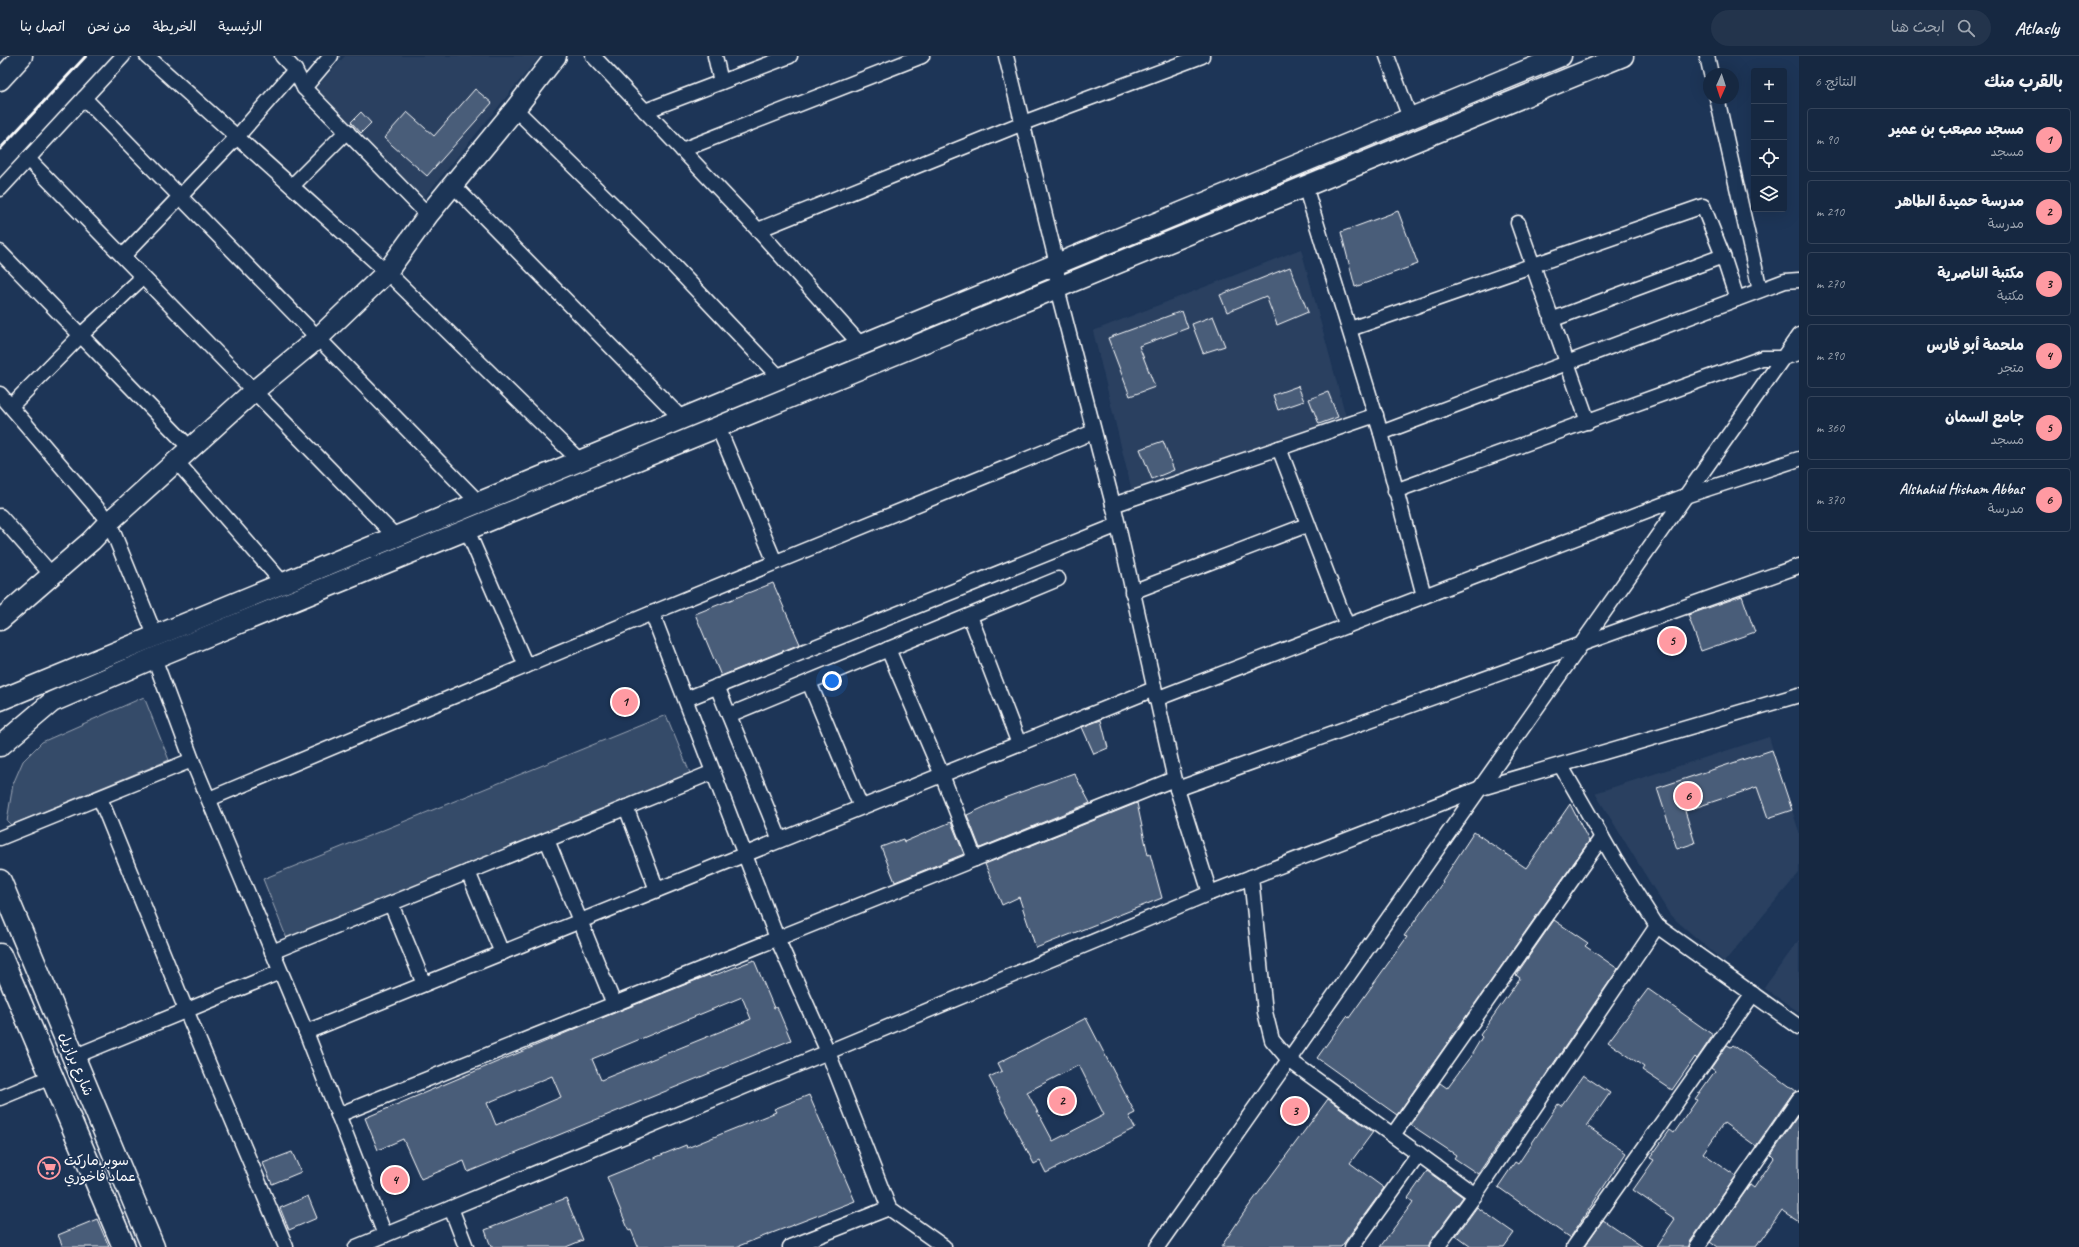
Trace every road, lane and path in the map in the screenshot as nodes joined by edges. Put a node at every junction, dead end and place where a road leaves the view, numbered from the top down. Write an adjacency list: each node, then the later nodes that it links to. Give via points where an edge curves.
1 (22, 56): 19 (main road)
2 (123, 56): 22 (street)
3 (147, 56): 29 (street)
4 (282, 56): 18 (street)
5 (331, 56): 21 (street)
6 (556, 56): 24 (main road)
7 (593, 56): 25 (street)
8 (715, 56): 20 (street)
9 (790, 56): 20 (street)
10 (922, 56): 30 (street)
11 (1006, 56): 27 (street)
12 (1202, 56): 27 (street)
13 (1387, 56): 26 (street)
14 (1561, 56): 26 (main road)
15 (1623, 56): 34 (main road)
16 (1707, 56): 17 (street)
17 (1710, 68)
18 (295, 70): 21 (street); 29 (street)
19 (0, 80)
20 (721, 82): 25 (street)
21 (304, 88): 28 (street)
22 (84, 98): 31 (street); 36 (street)
23 (1718, 104): 49 (street)
24 (515, 109): 32 (main road); 60 (street, via 654,244)
25 (645, 111): 30 (street)
26 (1410, 118): 43 (main road)
27 (1023, 123): 39 (street); 43 (street)
28 (347, 131): 33 (street); 37 (street)
29 (237, 137): 33 (street); 36 (street)
30 (682, 150): 39 (street)
31 (28, 159): 35 (street); 41 (street)
32 (453, 185): 37 (main road); 65 (street)
33 (292, 186): 45 (street)
34 (1306, 186): 48 (main road); 52 (street)
35 (0, 189)
36 (180, 196): 41 (street); 55 (street)
37 (428, 215): 45 (main road)
38 (1518, 223): 44 (street)
39 (758, 230): 56 (street)
40 (0, 252): 53 (street)
41 (123, 256): 46 (street)
42 (1723, 256): 44 (street, via 1703,206); 50 (street); 51 (street)
43 (1057, 264): 48 (street); 56 (main road)
44 (1532, 266): 51 (street); 52 (street)
45 (388, 272): 55 (main road); 72 (street)
46 (143, 277): 53 (street); 61 (street)
47 (1799, 280): 49 (street, via 1785,281)
48 (1057, 288): 67 (main road); 68 (street)
49 (1760, 290): 50 (street)
50 (1737, 299): 59 (street)
51 (1551, 320): 59 (street)
52 (1350, 330): 64 (street)
53 (80, 335): 63 (street); 71 (street)
54 (1799, 335): 58 (street)
55 (318, 338): 61 (main road); 76 (street)
56 (860, 344): 60 (main road)
57 (1799, 353): 58 (street)
58 (1783, 358): 66 (street, via 1762,358); 75 (street)
59 (1566, 363): 66 (street); 69 (street)
60 (780, 378): 65 (main road)
61 (254, 391): 71 (main road); 83 (street)
62 (0, 394): 63 (street)
63 (11, 406): 79 (street)
64 (1376, 415): 69 (street); 70 (street)
65 (681, 418): 72 (main road)
66 (1588, 422): 74 (street)
67 (718, 427): 82 (main road); 84 (street)
68 (1093, 432): 77 (street); 84 (street)
69 (1381, 433): 74 (street)
70 (1279, 448): 77 (street); 81 (street)
71 (184, 455): 79 (main road); 88 (street)
72 (579, 460): 76 (main road)
73 (1799, 460): 75 (street)
74 (1395, 491): 90 (street)
75 (1685, 496): 90 (street); 96 (street)
76 (478, 502): 83 (main road)
77 (1113, 505): 80 (street)
78 (0, 516): 86 (street)
79 (109, 522): 86 (main road); 95 (street)
80 (1118, 525): 89 (street); 101 (street)
81 (1307, 525): 89 (street); 94 (street)
82 (468, 530): 98 (main road); 99 (street)
83 (395, 536): 88 (main road)
84 (775, 562): 91 (street)
85 (1799, 566): 96 (street)
86 (52, 575): 93 (main road)
87 (1058, 579): 92 (street)
88 (282, 582): 95 (main road)
89 (1132, 592): 102 (street)
90 (1424, 596): 94 (street)
91 (652, 613): 99 (street); 104 (street)
92 (970, 616): 97 (street); 107 (street)
93 (0, 620)
94 (1347, 626): 102 (street)
95 (155, 635): 105 (main road)
96 (1582, 644): 113 (street); 114 (street)
97 (888, 649): 100 (street); 112 (street)
98 (154, 658): 108 (main road, via 52,702); 109 (street)
99 (526, 666): 116 (street)
100 (810, 682): 106 (street); 118 (street)
101 (717, 686): 104 (street); 106 (street)
102 (1155, 694): 107 (street); 113 (street)
103 (1799, 695): 110 (street)
104 (686, 699): 111 (street)
105 (0, 700)
106 (729, 715): 122 (street)
107 (1019, 744): 112 (street)
108 (0, 746)
109 (192, 760): 115 (street); 116 (street)
110 (1561, 766): 114 (street); 119 (street)
111 (713, 772): 117 (street); 123 (street)
112 (942, 775): 118 (street); 124 (street)
113 (1176, 784): 124 (street); 129 (street)
114 (1478, 789): 126 (street); 146 (street)
115 (100, 798): 120 (street); 141 (street)
116 (208, 799): 134 (street)
117 (626, 808): 121 (street); 128 (street)
118 (861, 808): 122 (street)
119 (1602, 837): 132 (street); 151 (street)
120 (0, 838)
121 (547, 840): 125 (street); 131 (street)
122 (780, 840): 123 (street)
123 (746, 854): 128 (street); 133 (street)
124 (976, 859): 133 (street)
125 (468, 872): 130 (street); 135 (street)
126 (1251, 877): 129 (street); 146 (street, via 1265,1012 1272,1040)
127 (0, 881): 145 (highway, شارع برازيل)
128 (657, 890): 131 (street)
129 (1210, 893): 144 (street)
130 (391, 904): 134 (street); 138 (street)
131 (579, 921): 135 (street); 140 (street)
132 (1657, 926): 139 (street); 153 (street)
133 (777, 938): 140 (street); 144 (street)
134 (272, 952): 137 (street)
135 (502, 953): 138 (street)
136 (0, 955): 147 (highway, شارع برازيل)
137 (280, 972): 141 (street); 143 (street)
138 (424, 984): 143 (street)
139 (1752, 994): 142 (street); 167 (street)
140 (614, 1004): 150 (street)
141 (186, 1010): 145 (street); 159 (street)
142 (1799, 1027)
143 (306, 1032): 150 (street)
144 (828, 1052): 154 (street); 155 (street)
145 (73, 1057): 158 (highway, شارع برازيل)
146 (1289, 1060): 151 (street); 164 (street)
147 (52, 1076): 148 (street); 157 (highway, شارع برازيل)
148 (0, 1098)
149 (1799, 1099): 168 (street)
150 (338, 1115): 156 (street)
151 (1393, 1135): 152 (street)
152 (1419, 1154): 153 (street); 165 (street)
153 (1475, 1194): 166 (street)
154 (451, 1208): 156 (street); 161 (street)
155 (889, 1208): 162 (street); 163 (street)
156 (385, 1235): 160 (street)
157 (124, 1247)
158 (153, 1247)
159 (286, 1247)
160 (356, 1247)
161 (466, 1247)
162 (790, 1247)
163 (944, 1247)
164 (1157, 1247)
165 (1352, 1247)
166 (1438, 1247)
167 (1574, 1247)
168 (1697, 1247)

